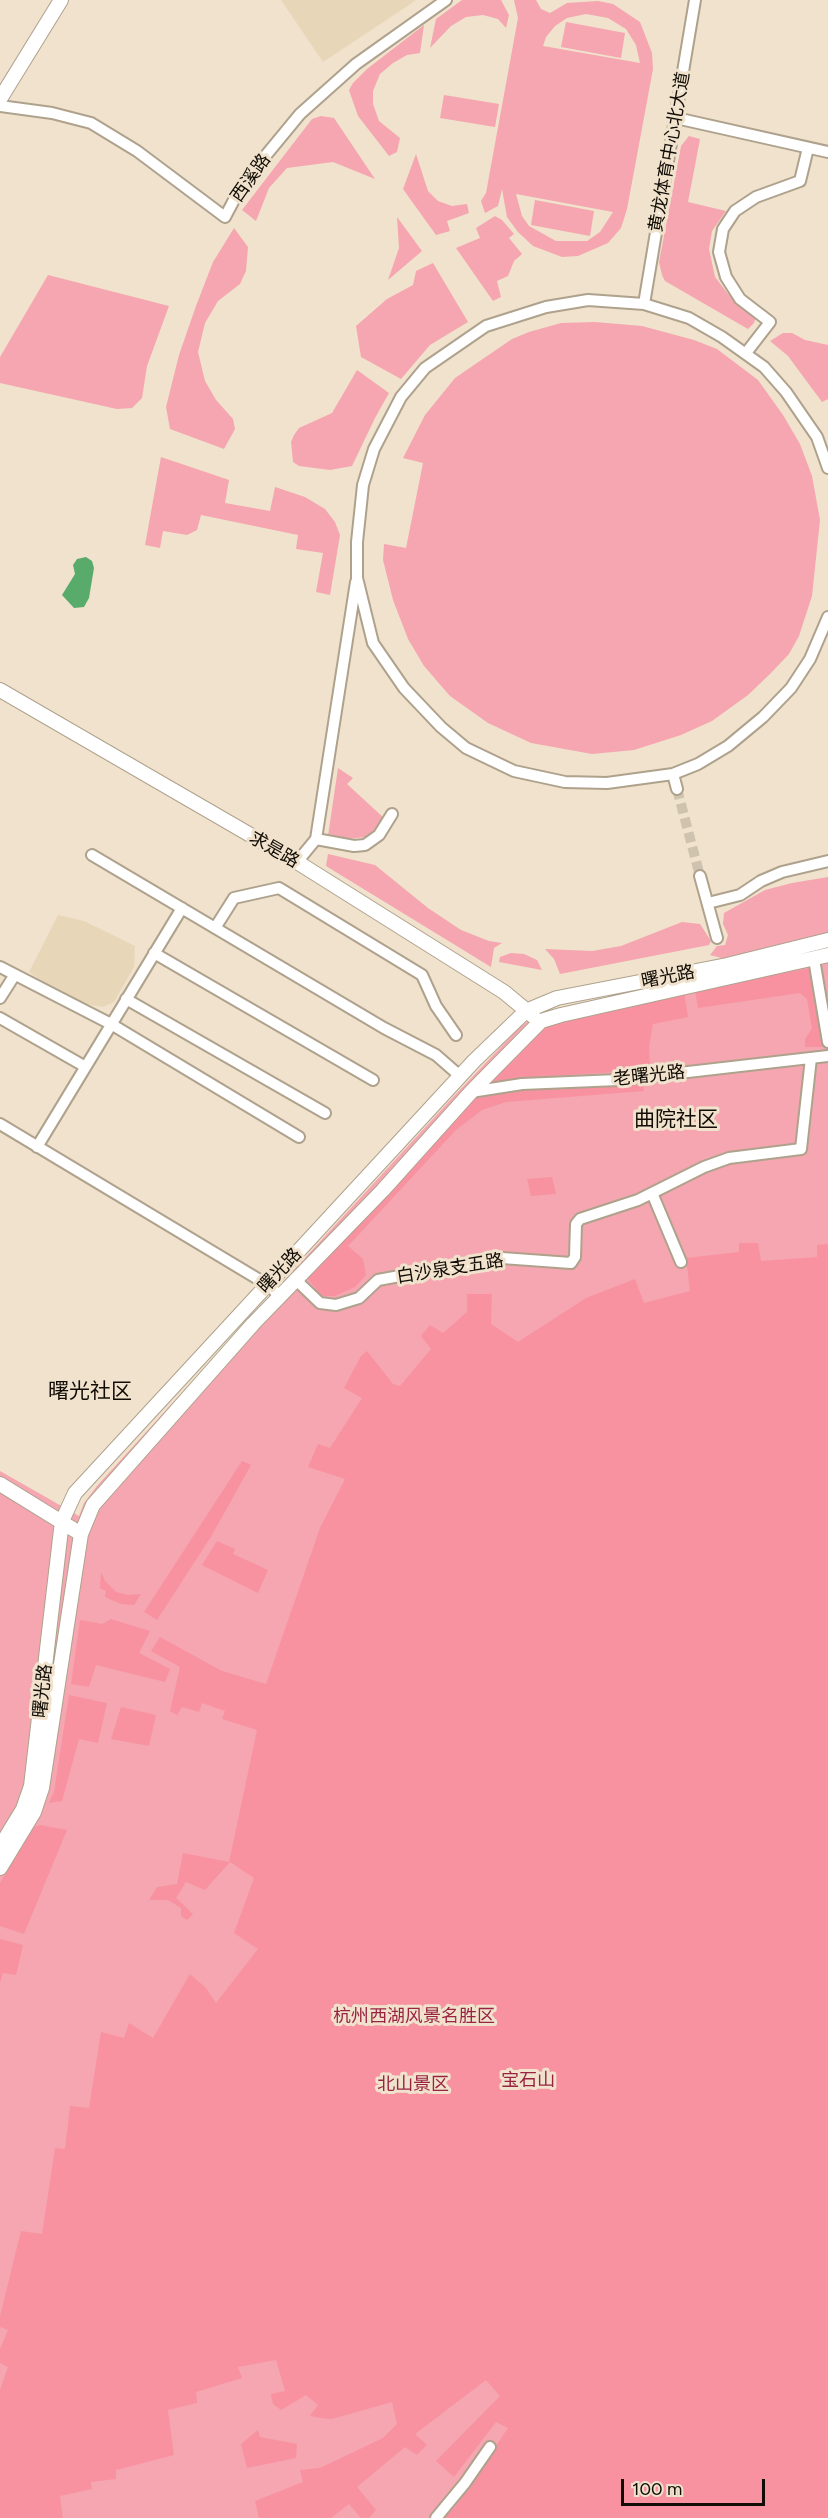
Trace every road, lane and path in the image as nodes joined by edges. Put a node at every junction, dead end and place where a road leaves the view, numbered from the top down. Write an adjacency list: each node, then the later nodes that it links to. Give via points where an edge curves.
1 (61, 0): 4 (main road)
2 (446, 0): 5 (street, 西溪路, via 356,64 300,114 267,154 225,217 99,127 52,113)
3 (695, 0): 6 (street, 黄龙体育中心北大道)
4 (0, 99)
5 (0, 106)
6 (676, 118): 7 (street); 9 (street, 黄龙体育中心北大道)
7 (808, 148): 8 (street); 10 (street, via 800,181 756,198 735,211 723,229 719,252 726,277 740,298 770,322)
8 (828, 152)
9 (644, 304): 10 (street, via 689,318); 12 (street, via 588,300 504,319 486,326 425,368 401,397 374,449 363,485)
10 (746, 353): 11 (street, via 764,367 802,413 817,437)
11 (828, 468)
12 (357, 578): 15 (street, via 373,643 404,688 466,748 514,771 565,782 607,783); 18 (street)
13 (828, 617): 15 (street, via 810,659 791,688 763,717 728,746)
14 (0, 690): 21 (main road, 求是路)
15 (673, 774): 16 (street)
16 (677, 789)
17 (392, 814): 18 (street, via 372,841 354,846)
18 (316, 839): 21 (street)
19 (92, 855): 24 (street)
20 (828, 861): 23 (street, via 782,872 741,895)
21 (297, 862): 34 (main road, 求是路, via 504,992)
22 (700, 876): 23 (street)
23 (708, 903): 26 (street)
24 (182, 908): 25 (street); 28 (street)
25 (215, 928): 38 (street, via 234,898 279,888 422,975 436,1006); 43 (street, via 436,1055)
26 (717, 938)
27 (828, 940): 34 (main road, 曙光路, via 727,965 558,998)
28 (154, 953): 33 (street); 44 (street)
29 (821, 957): 36 (main road, 曙光路); 39 (street)
30 (0, 967): 31 (street)
31 (14, 975): 32 (street); 37 (street)
32 (0, 998)
33 (126, 999): 37 (street); 46 (street)
34 (526, 1011): 36 (main road, 求是路); 43 (main road, 曙光路)
35 (0, 1018): 42 (street)
36 (541, 1021): 45 (main road, 曙光路)
37 (111, 1024): 42 (street); 48 (street)
38 (456, 1035)
39 (828, 1042)
40 (828, 1056): 41 (street, 老曙光路)
41 (811, 1058): 45 (street, 老曙光路); 50 (street, via 801,1149 729,1158)
42 (84, 1066): 49 (street)
43 (460, 1076): 53 (main road, 曙光路)
44 (373, 1080)
45 (471, 1092): 52 (main road, 曙光路)
46 (325, 1113)
47 (0, 1124): 49 (street)
48 (299, 1137)
49 (37, 1147): 53 (street)
50 (652, 1193): 51 (street); 52 (street, 白沙泉支五路, via 580,1219 571,1263 502,1258 475,1262 378,1280 359,1298 336,1305 320,1303)
51 (681, 1262)
52 (296, 1279): 54 (main road, 曙光路)
53 (268, 1285): 54 (street); 56 (main road, 曙光路, via 75,1493)
54 (280, 1296): 57 (main road, 曙光路, via 93,1505)
55 (0, 1484): 56 (main road)
56 (62, 1521): 57 (main road); 58 (main road, 曙光路, via 31,1786 23,1809)
57 (81, 1534): 60 (main road, 曙光路, via 42,1788 34,1812)
58 (6, 1825): 59 (main road, 曙光路)
59 (0, 1847)
60 (0, 1868)
61 (490, 2447): 62 (street)
62 (436, 2518)

